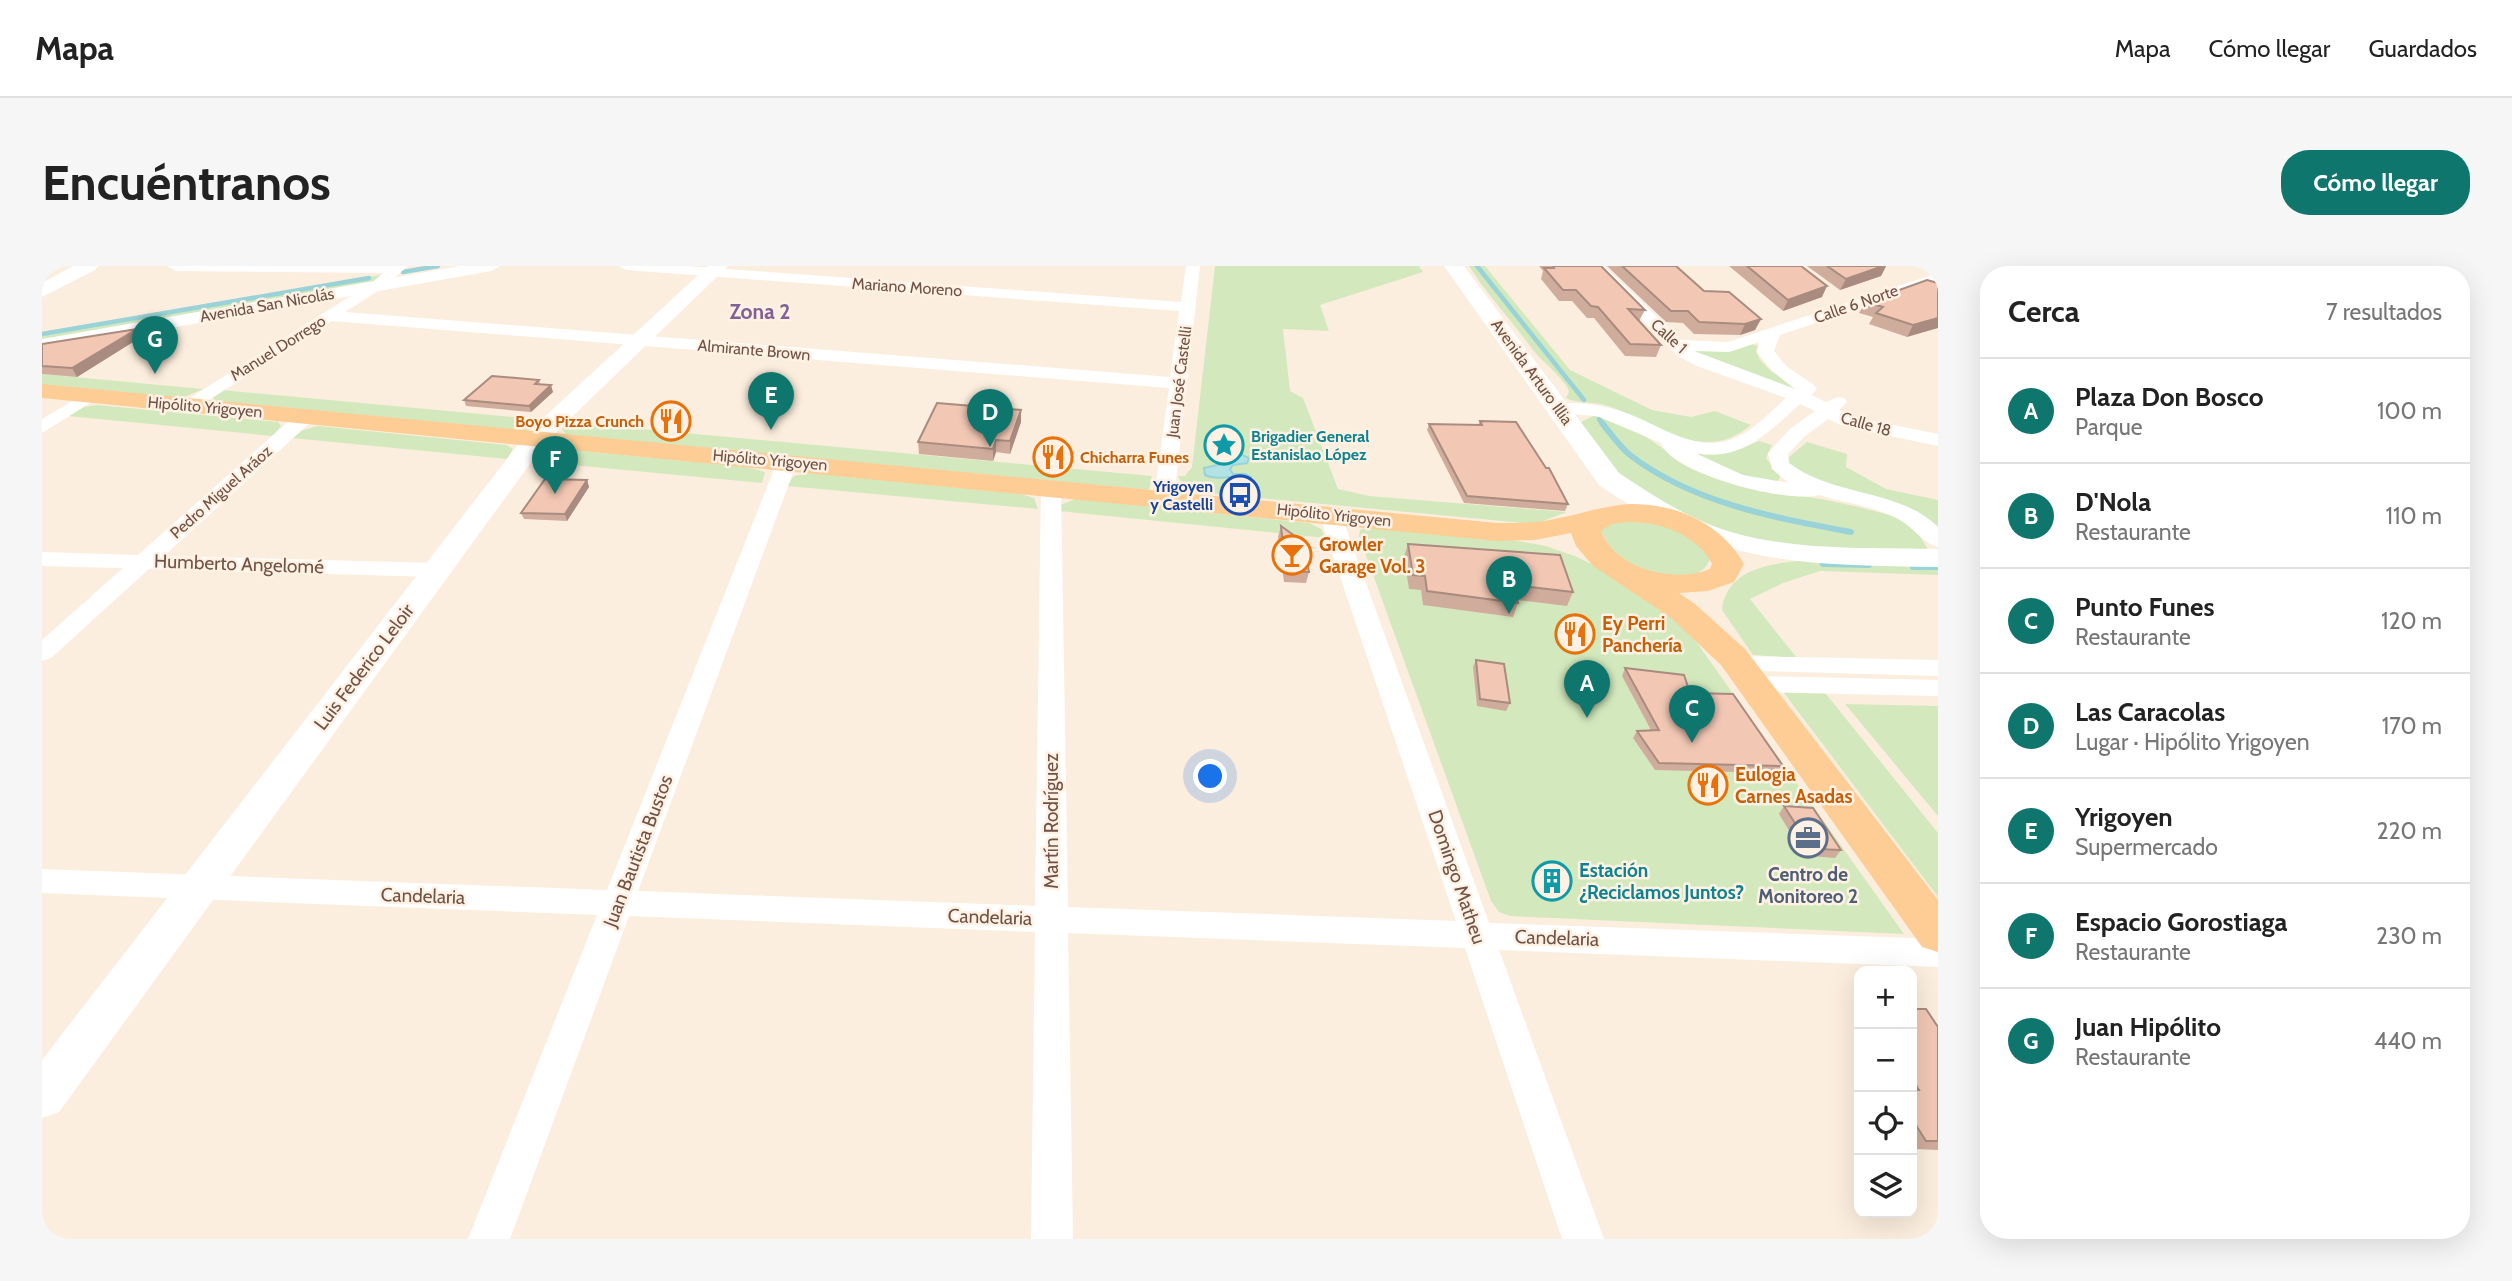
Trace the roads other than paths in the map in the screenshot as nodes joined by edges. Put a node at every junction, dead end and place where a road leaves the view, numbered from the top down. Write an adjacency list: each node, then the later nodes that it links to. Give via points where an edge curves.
1 (88, 266): 12 (main road)
2 (176, 266): 8 (street)
3 (491, 266): 11 (street, Avenida San Nicolás)
4 (626, 266): 9 (street, Mariano Moreno)
5 (1193, 266): 15 (street, Juan José Castelli)
6 (1454, 266): 28 (main road, Avenida Arturo Illia)
7 (1597, 266): 19 (street, Calle 1)
8 (405, 268): 11 (street, Manuel Dorrego); 17 (street, Avenida San Nicolás)
9 (716, 269): 15 (street, Mariano Moreno); 20 (street, Luis Federico Leloir)
10 (1938, 277): 14 (street, Calle 6 Norte)
11 (376, 286): 16 (street, Manuel Dorrego); 21 (street, Avenida San Nicolás)
12 (42, 291)
13 (1831, 294): 14 (street)
14 (1853, 305): 18 (street, Calle 6 Norte)
15 (1188, 307): 22 (street, Juan José Castelli)
16 (329, 316): 20 (street, Almirante Brown); 26 (street, Manuel Dorrego)
17 (42, 331)
18 (1773, 332): 19 (street, Calle 6 Norte, via 1716,348); 24 (street, via 1765,352)
19 (1669, 338): 24 (street, Calle 1, via 1703,362)
20 (640, 341): 22 (street, Almirante Brown); 33 (street, Luis Federico Leloir)
21 (42, 345)
22 (1178, 383): 43 (street, Juan José Castelli)
23 (42, 391): 25 (main road, Hipólito Yrigoyen)
24 (1802, 393): 27 (street, Calle 18); 32 (street)
25 (89, 396): 26 (main road, Hipólito Yrigoyen); 30 (street)
26 (188, 405): 29 (main road, Hipólito Yrigoyen)
27 (1833, 407): 31 (street); 34 (street, Calle 18, via 1843,420); 35 (street)
28 (1561, 409): 36 (street, via 1606,412); 39 (main road, Avenida Arturo Illia)
29 (306, 416): 33 (main road, Hipólito Yrigoyen); 52 (street, Pedro Miguel Aráoz)
30 (42, 427)
31 (1938, 428)
32 (1753, 435): 35 (street, via 1773,438); 36 (street, via 1737,445)
33 (536, 438): 37 (main road, Hipólito Yrigoyen); 54 (street, Luis Federico Leloir)
34 (1938, 440)
35 (1784, 447): 38 (street, via 1778,453 1779,465)
36 (1699, 454): 41 (street, via 1722,476)
37 (787, 462): 40 (main road, Hipólito Yrigoyen); 62 (street, Juan Bautista Bustos)
38 (1788, 475): 41 (street, via 1790,481 1784,486); 42 (street)
39 (1609, 478): 45 (main road, via 1609,497); 46 (main road, Avenida Arturo Illia)
40 (1051, 487): 43 (main road, Hipólito Yrigoyen); 63 (street, Martín Rodríguez)
41 (1771, 488): 42 (street)
42 (1824, 492): 48 (street, via 1911,515 1927,524)
43 (1164, 498): 44 (main road, Hipólito Yrigoyen)
44 (1331, 514): 47 (main road, Hipólito Yrigoyen); 65 (street, Domingo Matheu)
45 (1595, 519): 46 (main road, Hipólito Yrigoyen, via 1635,513); 47 (main road, Hipólito Yrigoyen, via 1535,531); 53 (main road, via 1586,530 1587,542 1597,555)
46 (1685, 525): 49 (main road, via 1742,544); 55 (main road, via 1723,551 1728,564)
47 (1497, 532): 53 (main road, Hipólito Yrigoyen)
48 (1938, 540)
49 (1799, 555): 50 (main road); 55 (main road, via 1756,561)
50 (1938, 558)
51 (42, 559): 52 (street, Humberto Angelomé)
52 (144, 562): 54 (street, Humberto Angelomé); 56 (street, Pedro Miguel Aráoz)
53 (1620, 569): 55 (main road, via 1678,584); 57 (main road, via 1683,611)
54 (437, 570): 61 (street, Luis Federico Leloir)
55 (1721, 576): 57 (main road, via 1710,610)
56 (42, 653)
57 (1741, 668): 58 (street); 59 (street); 64 (main road)
58 (1938, 668)
59 (1938, 688)
60 (42, 881): 61 (street, Candelaria)
61 (199, 887): 62 (street, Candelaria); 67 (street, Luis Federico Leloir)
62 (618, 903): 63 (street, Candelaria); 68 (street, Juan Bautista Bustos)
63 (1052, 919): 65 (street, Candelaria); 69 (street, Martín Rodríguez)
64 (1938, 934)
65 (1477, 935): 66 (street, Candelaria); 70 (street, Domingo Matheu)
66 (1938, 953)
67 (42, 1097)
68 (488, 1239)
69 (1052, 1239)
70 (1583, 1239)

